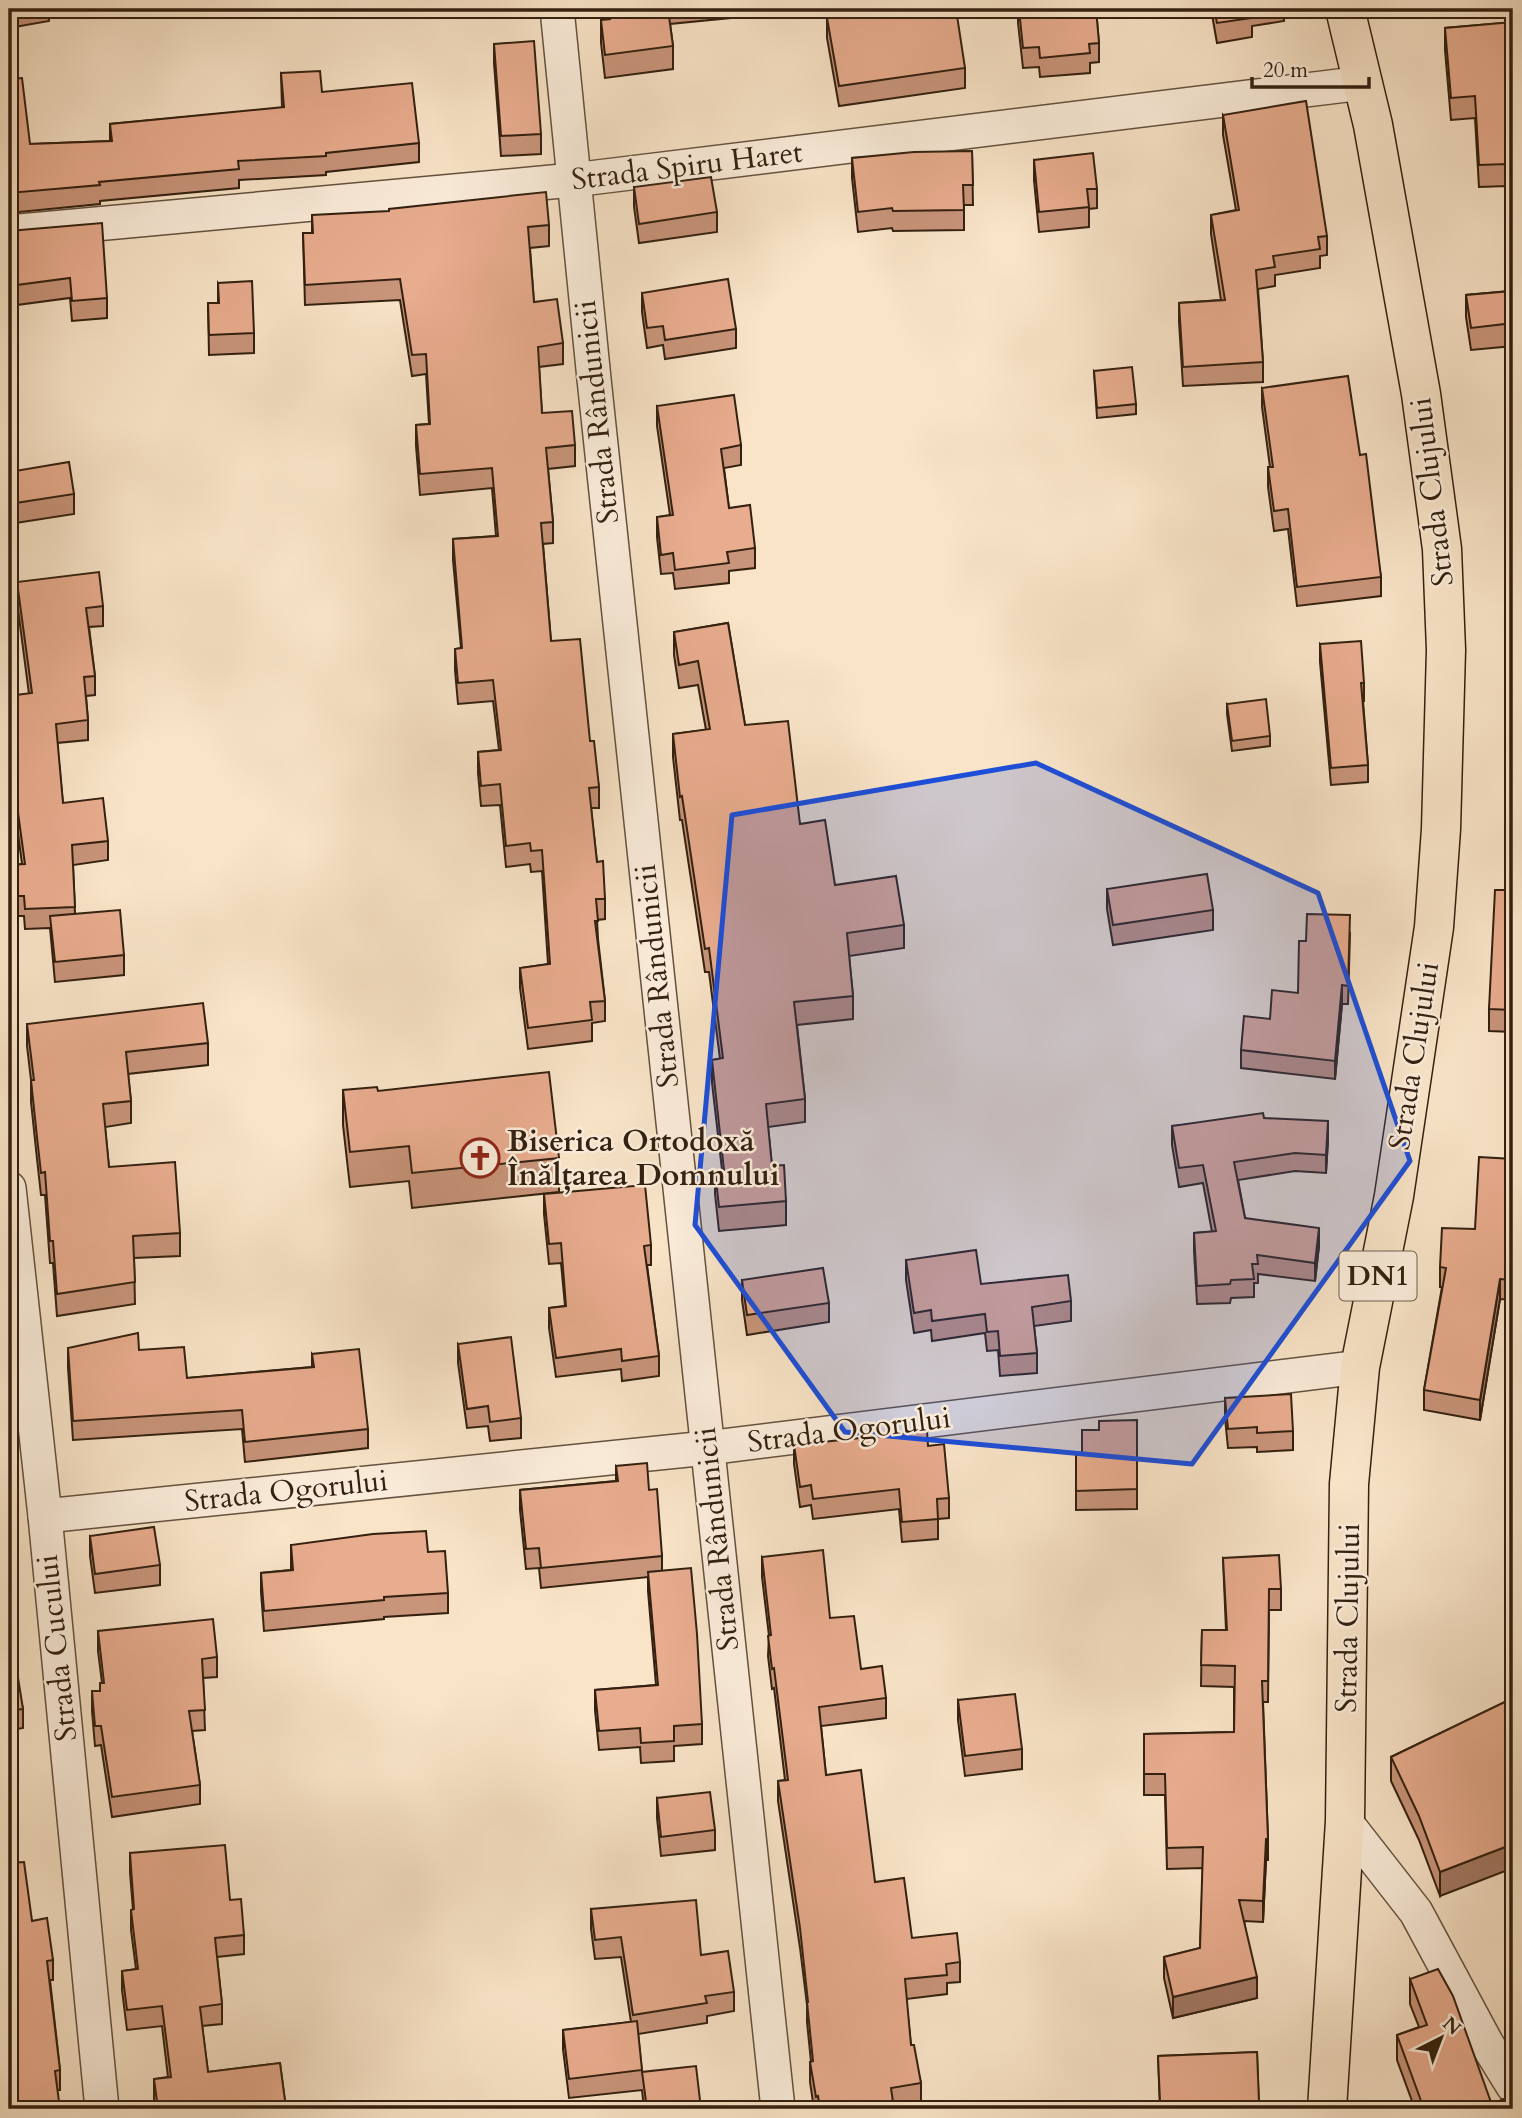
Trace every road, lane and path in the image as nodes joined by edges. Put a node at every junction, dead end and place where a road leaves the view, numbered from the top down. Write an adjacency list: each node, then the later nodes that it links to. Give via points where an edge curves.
1 (557, 9): 4 (street, Strada Rândunicii)
2 (1345, 9): 3 (main road, Strada Clujului / DN1)
3 (1363, 83): 4 (street, Strada Spiru Haret); 7 (main road, Strada Clujului / DN1, via 1425,417 1442,549 1446,650 1434,927 1394,1196)
4 (573, 180): 5 (street, Strada Spiru Haret); 8 (street, Strada Rândunicii)
5 (9, 232)
6 (9, 1188): 9 (street, Strada Cucului)
7 (1360, 1367): 8 (street, Strada Ogorului); 10 (main road, Strada Clujului / DN1, via 1349,1484)
8 (707, 1448): 9 (street, Strada Ogorului); 13 (street, Strada Rândunicii)
9 (45, 1517): 12 (street, Strada Cucului)
10 (1345, 1821): 11 (street, via 1416,1912); 14 (main road, Strada Clujului / DN1)
11 (1513, 2086)
12 (102, 2109)
13 (778, 2109)
14 (1327, 2109)

